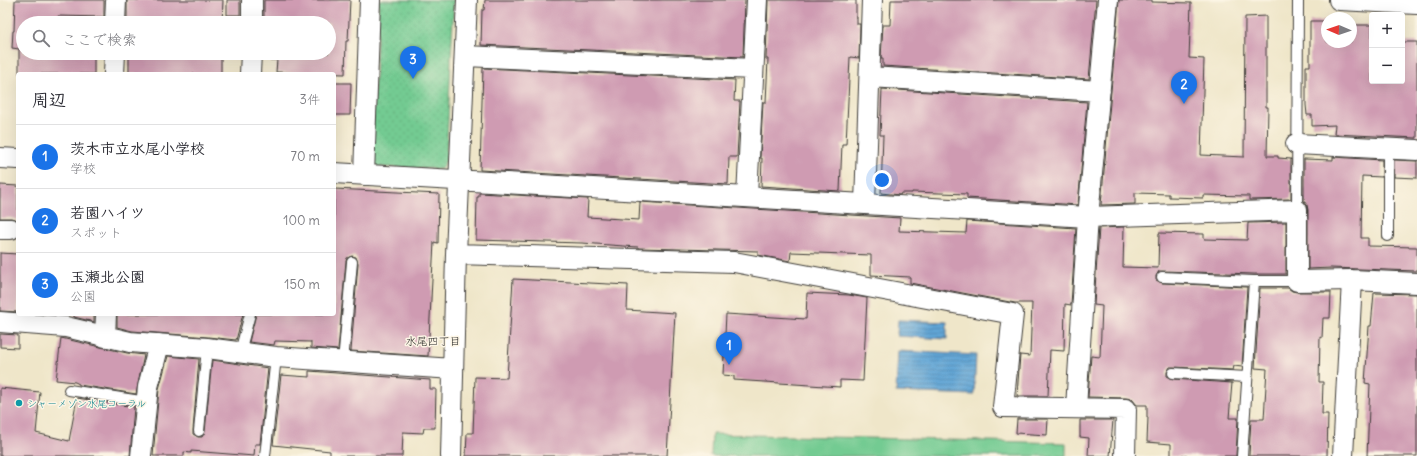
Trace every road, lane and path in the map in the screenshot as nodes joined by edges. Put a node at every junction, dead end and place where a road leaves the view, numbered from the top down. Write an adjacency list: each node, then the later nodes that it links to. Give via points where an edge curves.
1 (116, 0): 11 (street)
2 (252, 0): 12 (street)
3 (370, 0): 27 (street)
4 (467, 0): 13 (street)
5 (757, 0): 16 (street)
6 (872, 0): 19 (street)
7 (1108, 0): 20 (street)
8 (1298, 0): 21 (lane)
9 (1339, 0): 10 (street)
10 (1413, 2)
11 (115, 16)
12 (252, 16)
13 (465, 56): 16 (street); 28 (street)
14 (114, 60): 17 (street)
15 (251, 60): 18 (street)
16 (753, 69): 29 (street)
17 (114, 72)
18 (250, 72)
19 (870, 77): 20 (street); 30 (street)
20 (1100, 91): 32 (street)
21 (1296, 144): 22 (street); 31 (lane)
22 (1388, 148): 23 (street); 33 (lane)
23 (1417, 150)
24 (0, 158): 25 (street)
25 (16, 159)
26 (336, 173): 27 (street)
27 (364, 175): 28 (street)
28 (459, 181): 29 (street); 34 (street)
29 (747, 196): 30 (street)
30 (865, 203): 32 (street)
31 (1297, 210): 32 (street); 39 (street)
32 (1088, 216): 55 (street)
33 (1388, 236)
34 (456, 254): 50 (street); 55 (street, via 734,262 1013,314 1003,407)
35 (352, 262): 49 (lane)
36 (1162, 277): 38 (lane)
37 (1352, 280): 39 (street); 40 (street); 62 (street)
38 (1254, 281): 39 (lane); 52 (lane)
39 (1297, 281)
40 (1417, 283)
41 (106, 316): 44 (street)
42 (249, 316): 47 (lane)
43 (0, 322): 44 (street, via 66,327)
44 (105, 337): 45 (street)
45 (159, 344): 46 (street); 54 (street, via 148,387)
46 (207, 348): 47 (street); 56 (lane)
47 (240, 352): 48 (street)
48 (276, 357): 49 (street); 58 (lane)
49 (343, 362): 50 (street)
50 (454, 369): 59 (street)
51 (1173, 373): 52 (lane)
52 (1247, 377): 61 (lane)
53 (69, 390): 54 (lane)
54 (147, 402): 57 (street)
55 (1076, 408): 60 (street, via 1126,409)
56 (199, 431)
57 (141, 456)
58 (265, 456)
59 (451, 456)
60 (1125, 456)
61 (1242, 456)
62 (1343, 456)

